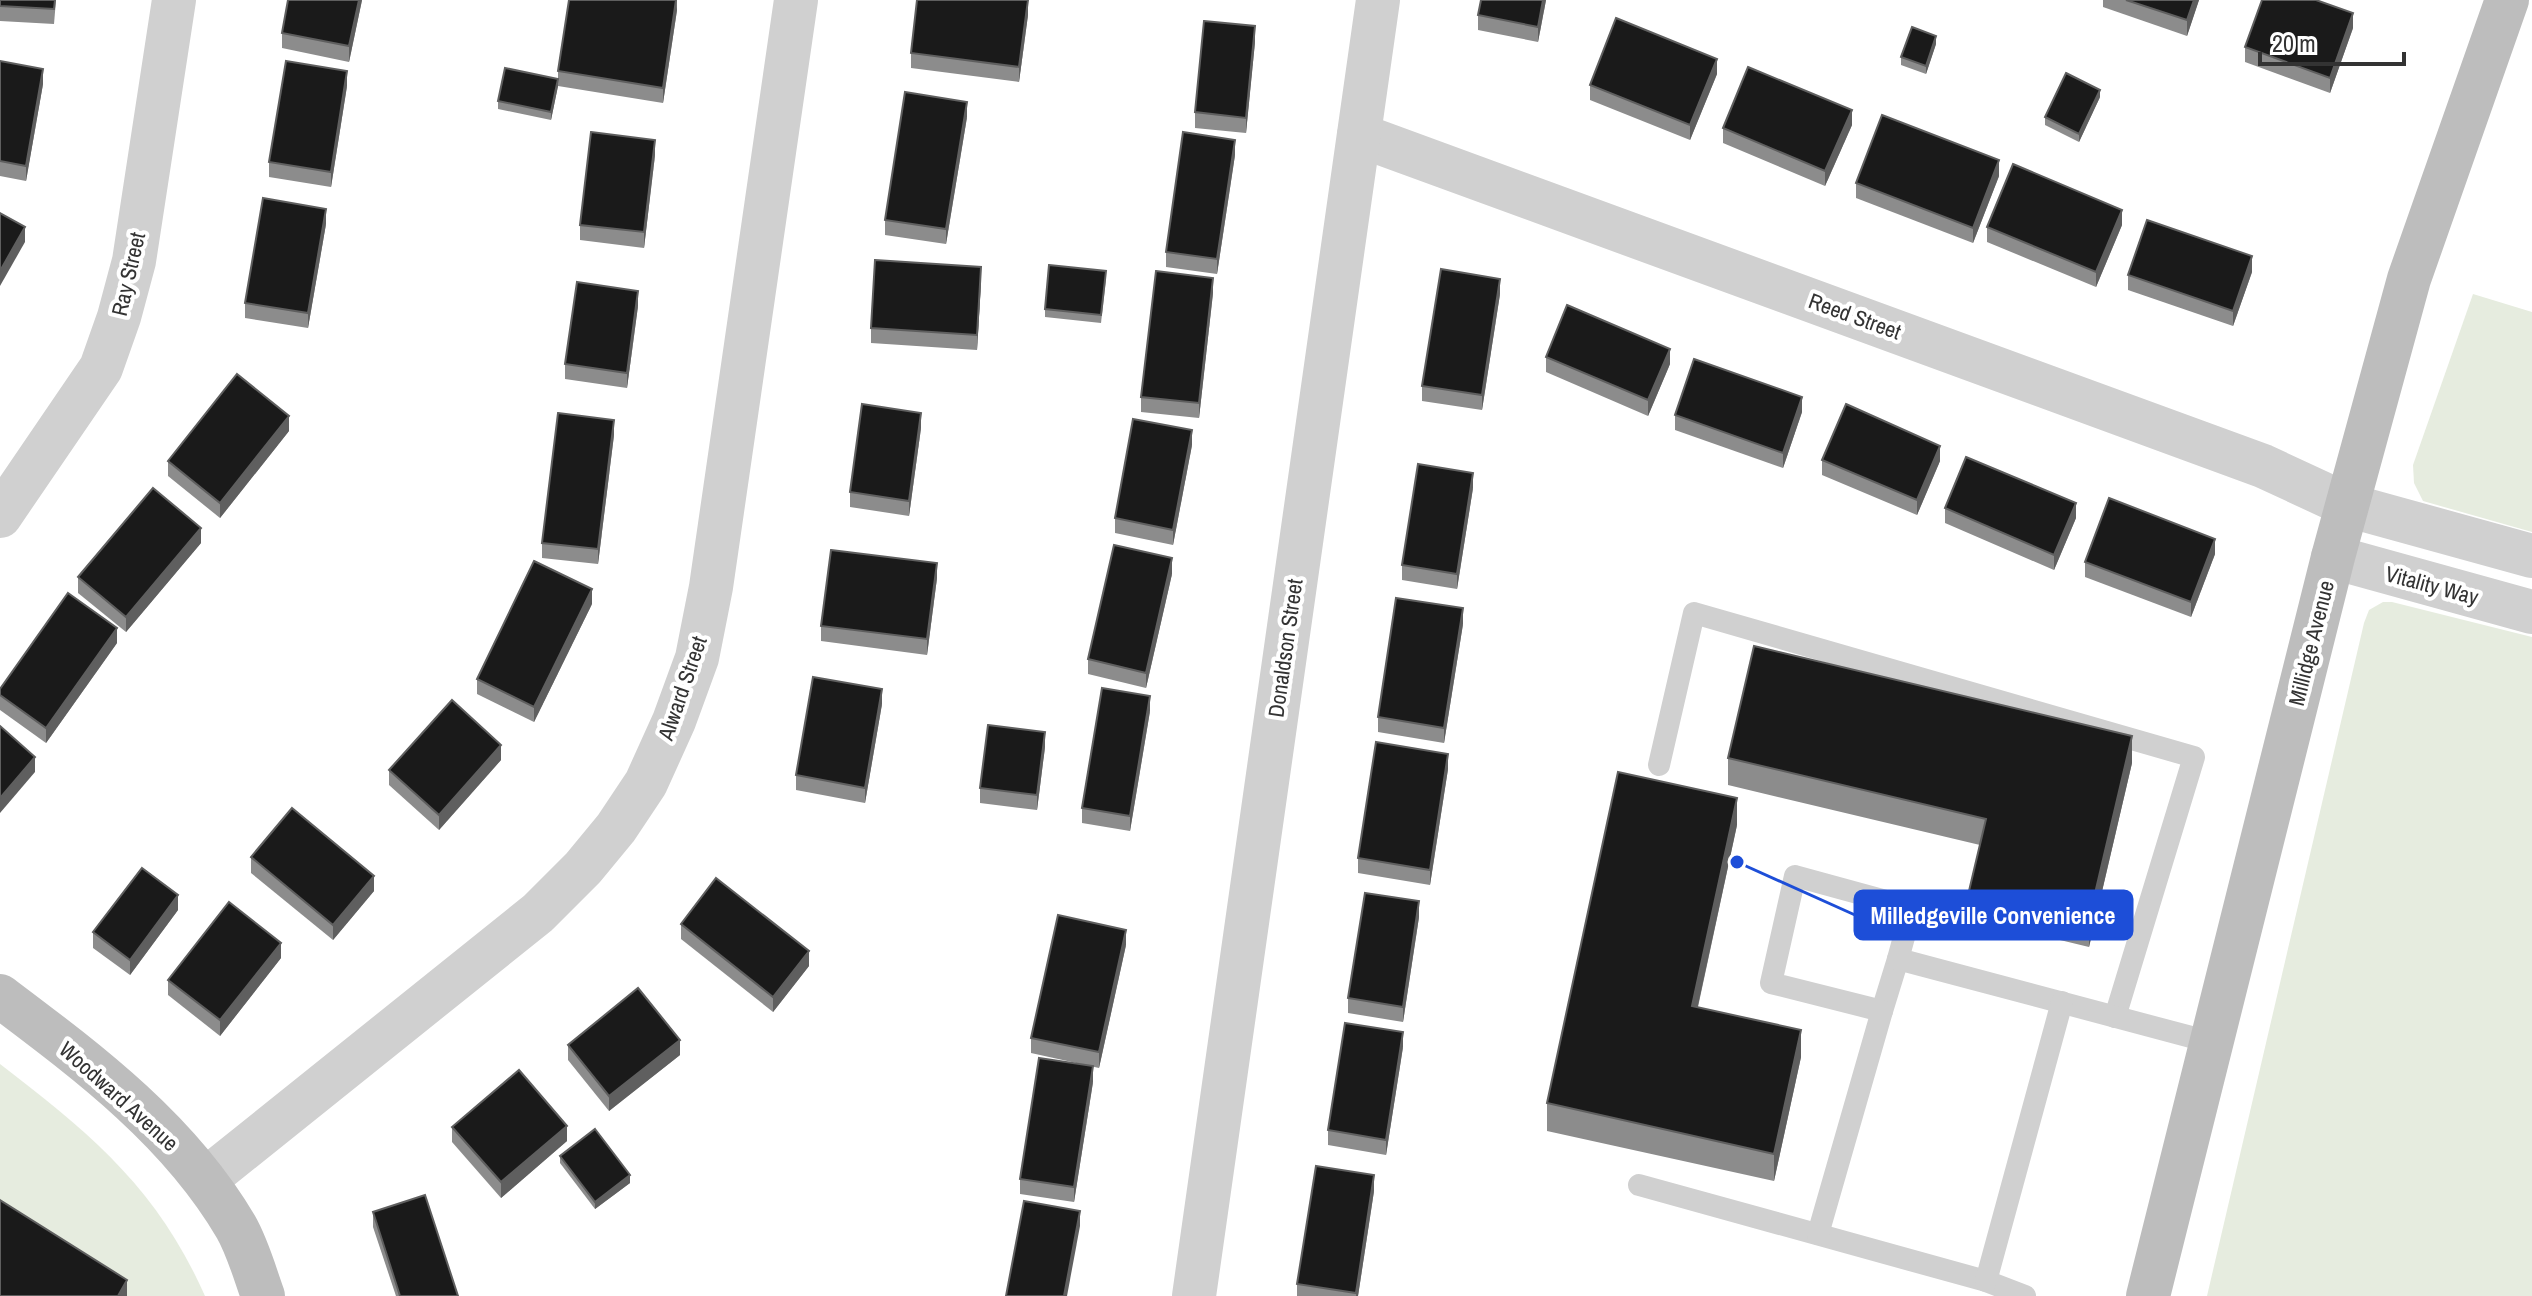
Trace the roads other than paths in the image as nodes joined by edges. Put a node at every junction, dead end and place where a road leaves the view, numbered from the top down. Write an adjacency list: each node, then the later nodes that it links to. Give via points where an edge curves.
1 (174, 0): 7 (street, Ray Street, via 134,261 119,317 101,368)
2 (796, 0): 18 (street, Alward Street, via 711,587 697,658 646,783 592,858 538,913)
3 (1378, 0): 5 (street, Donaldson Street)
4 (2507, 0): 6 (street, Millidge Avenue, via 2409,279)
5 (1359, 135): 6 (street, Reed Street, via 2248,460); 23 (street, Donaldson Street)
6 (2347, 505): 8 (street); 9 (street, Millidge Avenue)
7 (0, 516)
8 (2532, 556)
9 (2333, 557): 10 (street, Vitality Way); 17 (street, Millidge Avenue)
10 (2532, 612)
11 (1659, 765): 16 (lane, via 1694,613 2194,757)
12 (1898, 959): 14 (lane); 15 (lane); 15 (lane, via 1912,908 1795,876 1771,983)
13 (0, 996): 18 (street, Woodward Avenue, via 115,1086 164,1131)
14 (2062, 1002): 16 (lane); 21 (lane)
15 (1882, 1011): 20 (lane)
16 (2115, 1017): 17 (lane)
17 (2210, 1042): 25 (street, Millidge Avenue)
18 (205, 1180): 22 (street, Woodward Avenue, via 238,1230)
19 (1639, 1185): 20 (lane)
20 (1818, 1234): 21 (lane)
21 (1986, 1281): 24 (lane)
22 (263, 1296)
23 (1194, 1296)
24 (2021, 1296)
25 (2148, 1296)

